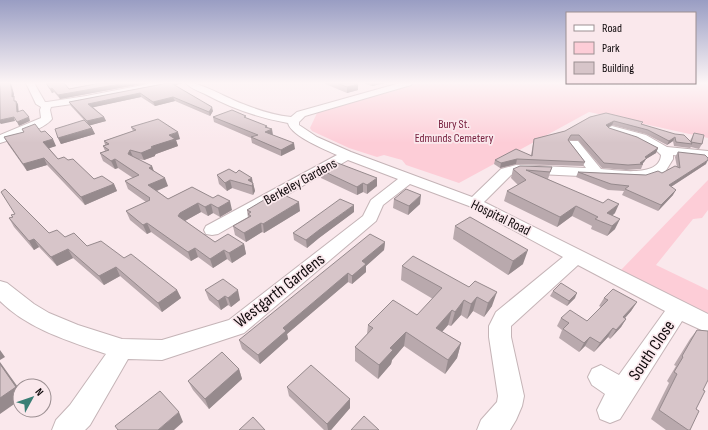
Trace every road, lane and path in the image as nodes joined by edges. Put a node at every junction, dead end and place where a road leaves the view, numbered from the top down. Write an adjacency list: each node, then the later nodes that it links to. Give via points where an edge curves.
1 (41, 103): 5 (street)
2 (62, 103): 5 (street)
3 (234, 103): 6 (street, via 278,119)
4 (338, 103): 6 (street, via 301,114)
5 (47, 105): 8 (street, via 47,119)
6 (292, 121): 11 (street, Hospital Road, via 301,132)
7 (622, 130): 10 (street)
8 (0, 140)
9 (574, 144): 13 (street)
10 (664, 150): 12 (street); 13 (street, via 667,159 660,169 652,173)
11 (347, 155): 14 (street, Hospital Road); 16 (street, Berkeley Gardens)
12 (708, 155)
13 (597, 173): 15 (street, via 516,169 506,172)
14 (408, 178): 15 (street, Hospital Road); 21 (street, Westgarth Gardens, via 376,203 370,218 236,327 162,350)
15 (474, 204): 17 (street, Hospital Road)
16 (212, 230)
17 (576, 256): 19 (street, Hospital Road); 24 (street, via 504,318 500,326 511,401 506,413)
18 (0, 288): 21 (street, Westgarth Gardens, via 11,301 59,328)
19 (679, 308): 20 (street, Hospital Road); 22 (street, South Close, via 617,401)
20 (708, 324)
21 (122, 349): 23 (street, via 80,415)
22 (601, 377)
23 (66, 430)
24 (491, 430)

